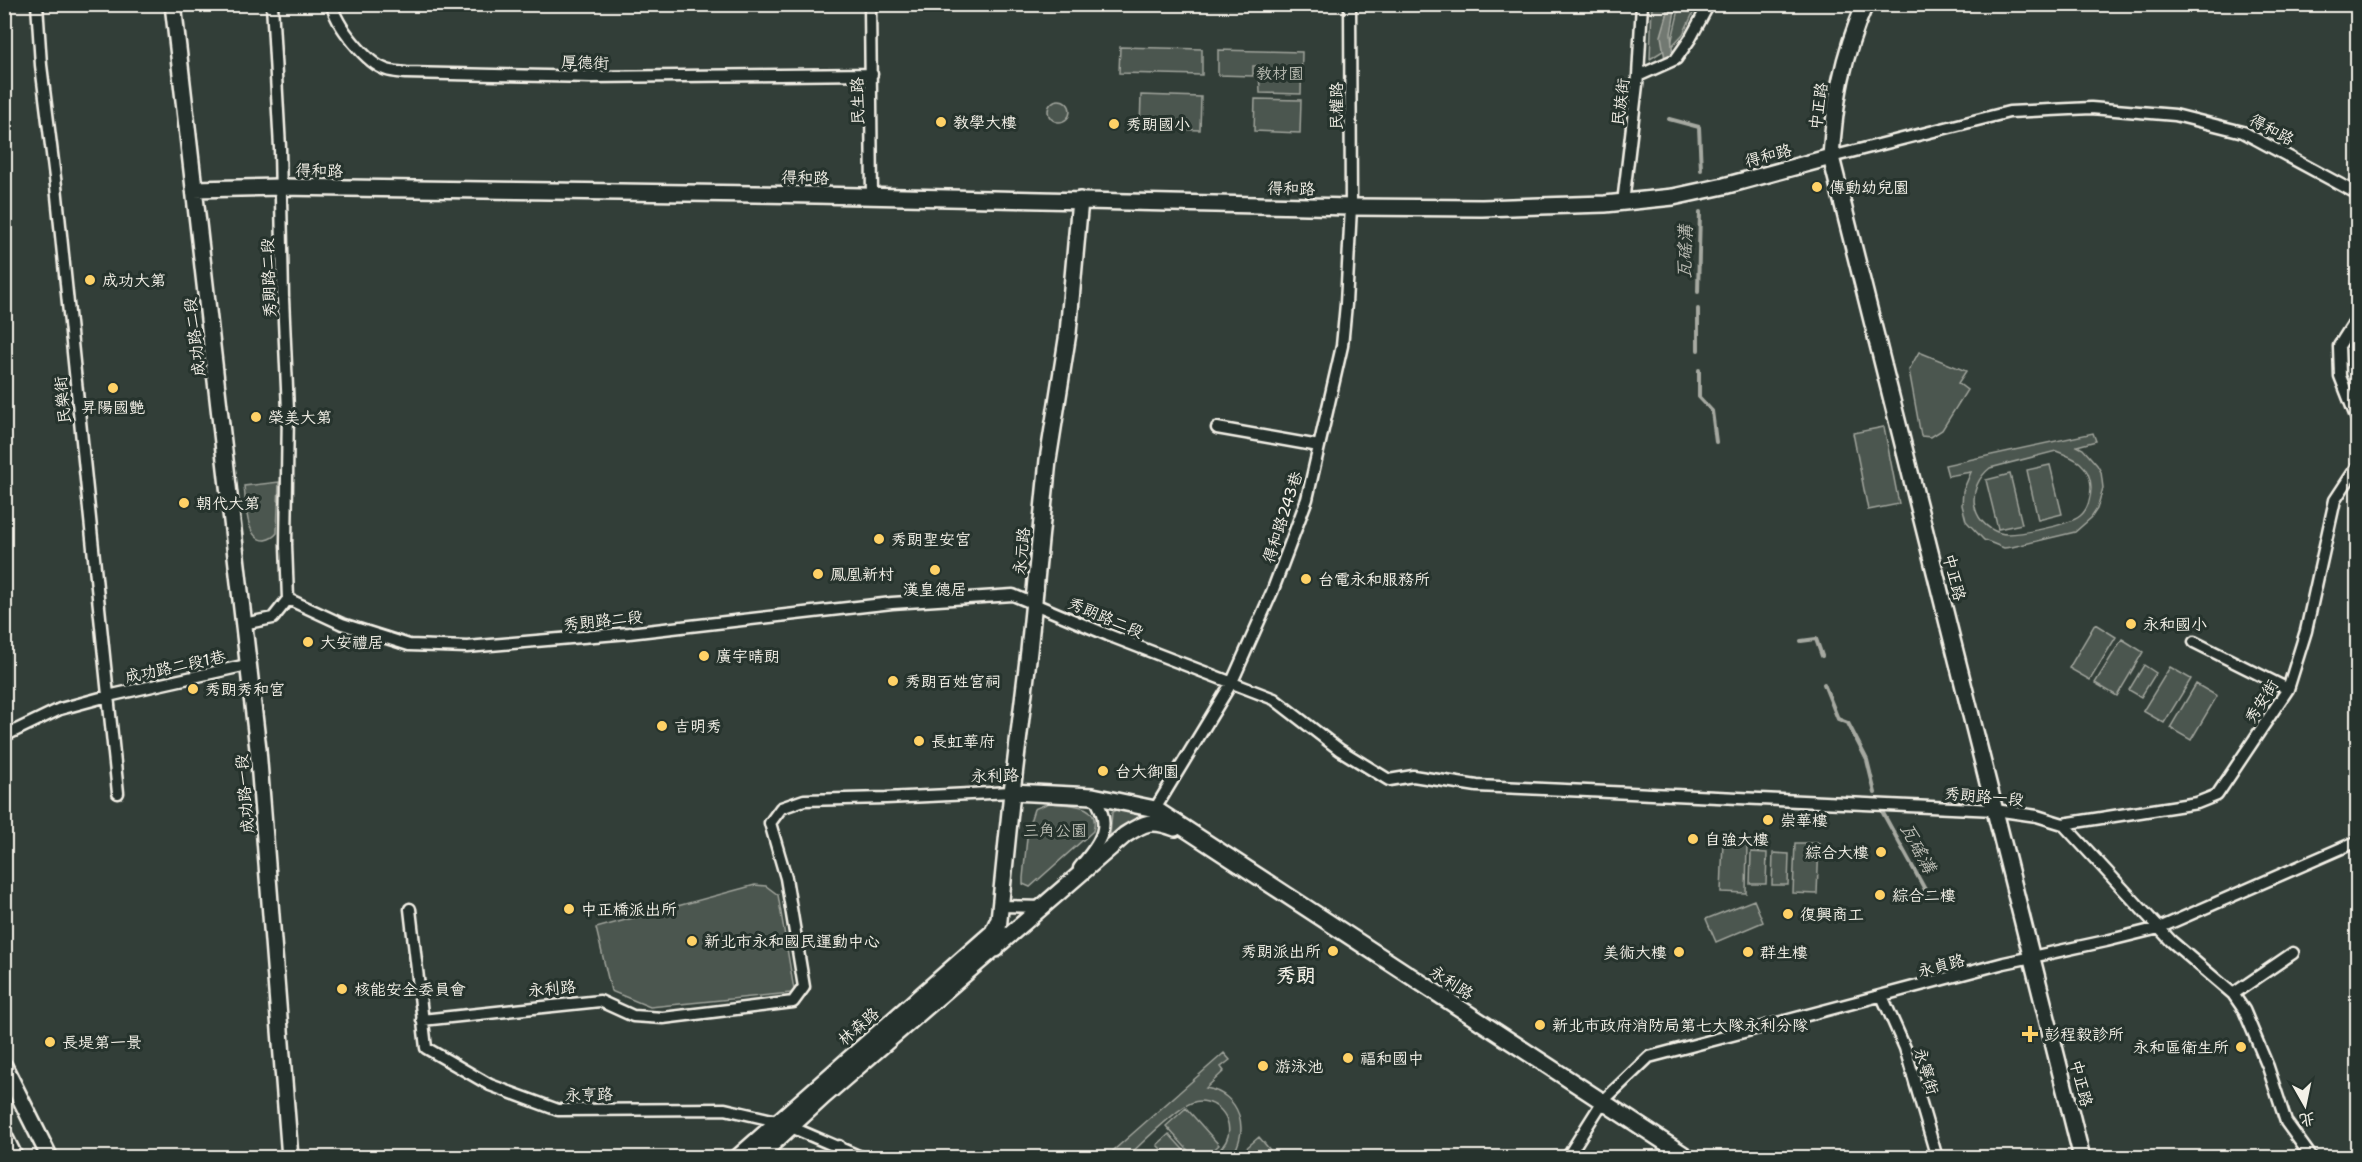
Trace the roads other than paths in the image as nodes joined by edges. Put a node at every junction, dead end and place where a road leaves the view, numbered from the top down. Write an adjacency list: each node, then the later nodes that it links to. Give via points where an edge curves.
1 (37, 4): 32 (street, 民樂街)
2 (174, 4): 14 (street, 成功路二段)
3 (272, 4): 13 (street, 秀朗路二段)
4 (332, 4): 10 (street, 厚德街, via 333,13 356,47 384,70 406,73 591,77)
5 (870, 4): 10 (street, 民生路)
6 (1350, 4): 19 (street, 民權路)
7 (1642, 4): 11 (street, 民族街)
8 (1709, 4): 11 (street, via 1676,58)
9 (1865, 4): 12 (street, 中正路, via 1842,67)
10 (872, 74): 16 (street, 民生路)
11 (1638, 76): 18 (street, 民族街)
12 (1831, 157): 15 (street, 得和路, via 2009,112 2091,108 2175,115 2242,132); 18 (street, 得和路, via 1704,191); 39 (street, 中正路)
13 (280, 187): 14 (street, 得和路); 16 (street, 得和路); 25 (street, 秀朗路二段, via 288,411)
14 (194, 189): 27 (street, 成功路二段)
15 (2358, 194)
16 (872, 198): 17 (street, 得和路)
17 (1080, 200): 19 (street, 得和路); 26 (street, 永元路, via 1068,333 1048,460)
18 (1623, 203): 19 (street, 得和路)
19 (1350, 207): 23 (street, 得和路243巷, via 1342,346)
20 (2358, 316): 21 (street, via 2339,346 2340,376)
21 (2358, 422)
22 (1217, 428): 23 (street)
23 (1319, 446): 30 (street, 得和路243巷, via 1296,532)
24 (2358, 465): 31 (street, 秀安街, via 2335,500 2306,631)
25 (288, 599): 26 (street, 秀朗路二段, via 342,624 409,645 467,647 892,603 1013,595); 27 (street, via 273,618)
26 (1034, 603): 30 (street, 秀朗路二段); 35 (street, 永元路)
27 (243, 624): 29 (street, 成功路二段)
28 (2194, 642): 31 (street)
29 (247, 665): 32 (street, 成功路二段1巷); 61 (street, 成功路一段, via 273,920)
30 (1232, 682): 34 (street, 秀朗路二段, via 1275,699 1340,750 1389,780 1413,776); 38 (street, 得和路243巷)
31 (2288, 689): 40 (street, 秀安街, via 2217,795 2197,803)
32 (108, 696): 33 (street, 成功路二段1巷, via 60,709); 36 (street, 民樂街)
33 (4, 736)
34 (1477, 786): 39 (street, 秀朗路一段)
35 (1012, 792): 37 (street, 永利路); 46 (street, 永元路); 53 (street, 永利路, via 804,800 781,808 770,823 786,878 804,987 793,1002 663,1018 633,1016 600,1001)
36 (118, 793)
37 (1093, 796): 38 (street, 永利路); 43 (street, via 1105,819 1098,845)
38 (1155, 808): 41 (street, 永利路)
39 (1995, 810): 40 (street, 秀朗路一段); 50 (street, 中正路)
40 (2063, 824): 47 (street)
41 (1202, 838): 43 (street, via 1160,822 1144,823 1125,835); 55 (street, 永利路)
42 (2358, 841): 47 (street, 永貞路)
43 (1057, 896): 44 (street, 林森路)
44 (1045, 907): 46 (street); 48 (street, 林森路)
45 (410, 909): 53 (street, 永亨路)
46 (999, 913): 48 (street); 56 (street, 林森路, via 993,933)
47 (2159, 928): 50 (street, 永貞路); 51 (street)
48 (996, 949): 56 (street, 林森路)
49 (2293, 953): 51 (street)
50 (2032, 957): 52 (street, 永貞路); 69 (street, 中正路)
51 (2233, 994): 70 (street, via 2244,1010 2268,1067 2286,1122)
52 (1882, 996): 55 (street, 永貞路, via 1649,1057); 68 (street, 永寧街, via 1905,1048)
53 (422, 1020): 56 (street, 永亨路, via 426,1048 490,1085 558,1110 725,1109)
54 (4, 1066): 60 (street)
55 (1604, 1101): 66 (street, 永貞路); 67 (street, 永利路)
56 (784, 1124): 58 (street, 永亨路); 62 (street, 林森路); 63 (street, 林森路)
57 (4, 1136): 59 (street)
58 (839, 1146): 64 (street); 65 (street, 永亨路)
59 (15, 1158)
60 (50, 1158)
61 (290, 1158)
62 (737, 1158)
63 (758, 1158)
64 (835, 1158)
65 (863, 1158)
66 (1567, 1158)
67 (1689, 1158)
68 (1937, 1158)
69 (2082, 1158)
70 (2312, 1158)

